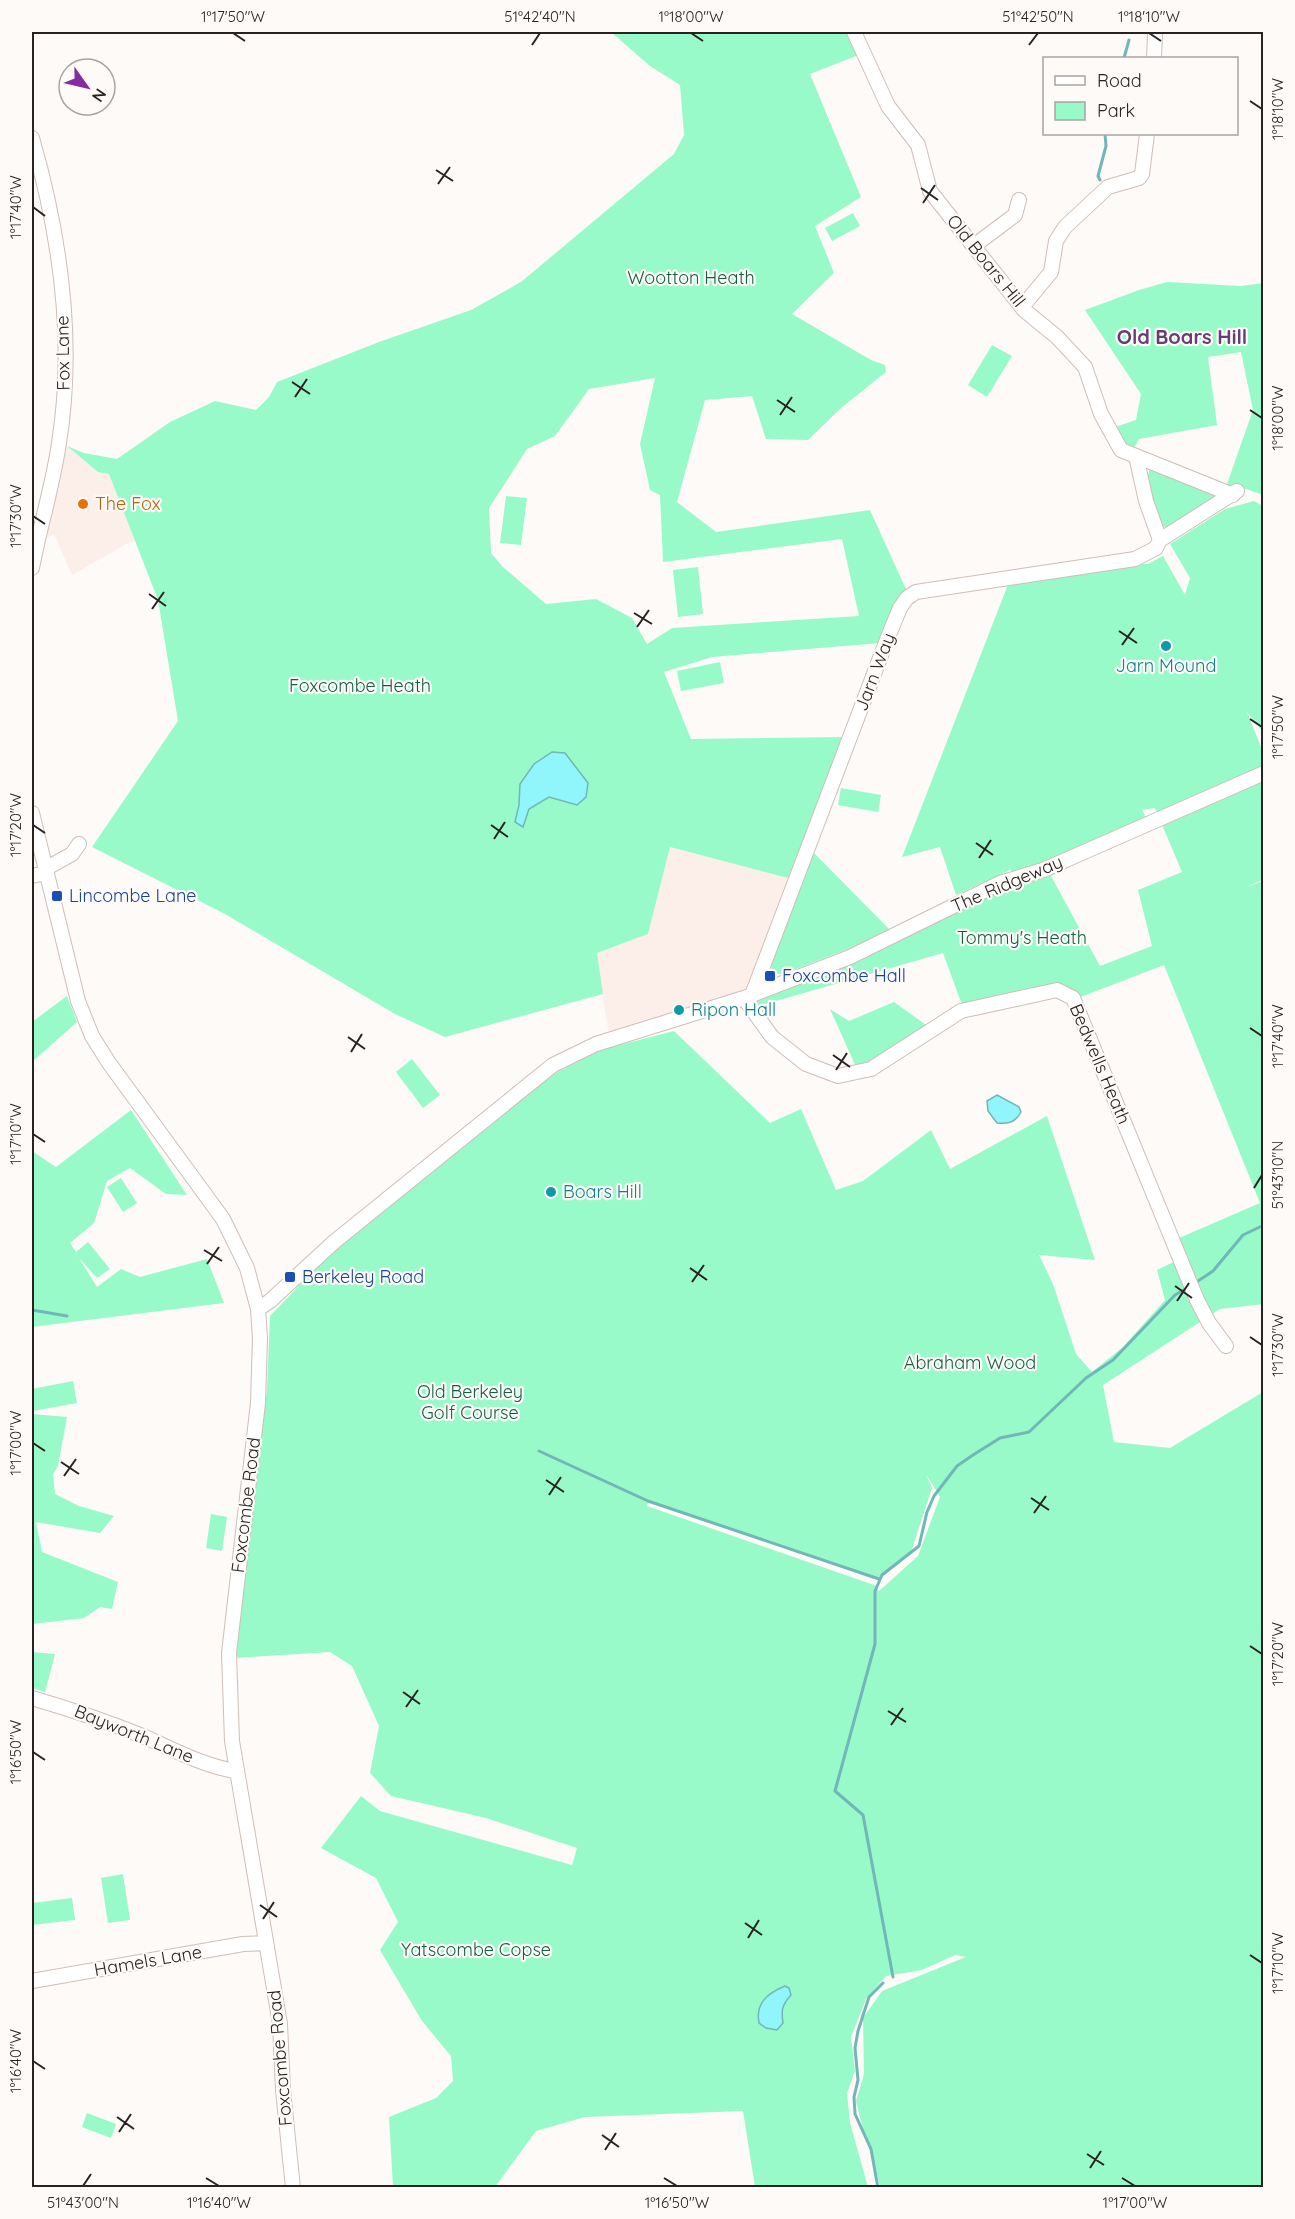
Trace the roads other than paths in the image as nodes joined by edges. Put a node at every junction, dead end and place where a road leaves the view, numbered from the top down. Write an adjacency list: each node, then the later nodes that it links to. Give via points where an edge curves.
1 (854, 32): 7 (street, Old Boars Hill, via 888,106 918,145 930,191)
2 (1155, 34): 3 (street)
3 (1154, 57)
4 (1147, 135): 8 (street, via 1139,178 1108,187 1065,227 1056,241 1051,272)
5 (32, 138): 11 (street, Fox Lane, via 59,271 66,363 57,459)
6 (1019, 200): 7 (street, via 1015,215)
7 (975, 245): 8 (street, Old Boars Hill)
8 (1022, 307): 9 (street, Old Boars Hill, via 1085,367 1104,422 1122,450)
9 (1136, 456): 10 (street); 10 (street, Old Boars Hill, via 1235,493)
10 (1160, 540): 17 (street, Jarn Way, via 1156,548 1135,559 916,592 907,598 888,637)
11 (32, 568)
12 (1263, 773): 17 (street, The Ridgeway, via 1043,870 1000,883 850,957)
13 (32, 813): 15 (street)
14 (79, 844): 15 (street, via 72,854)
15 (46, 871): 16 (street); 18 (street, Foxcombe Road, via 78,1001 92,1036 224,1219 247,1268)
16 (32, 876)
17 (748, 997): 18 (street, via 596,1044 553,1065); 19 (street, Bedwells Heath, via 772,1037 806,1064 838,1076 871,1069 961,1011 1057,990 1074,998 1197,1300)
18 (258, 1309): 21 (street, Foxcombe Road, via 258,1403 229,1653)
19 (1226, 1346)
20 (32, 1698): 21 (street, Bayworth Lane)
21 (236, 1771): 22 (street, Foxcombe Road)
22 (266, 1943): 23 (street, Hamels Lane); 24 (street, Foxcombe Road, via 280,2024)
23 (32, 1981)
24 (293, 2187)

